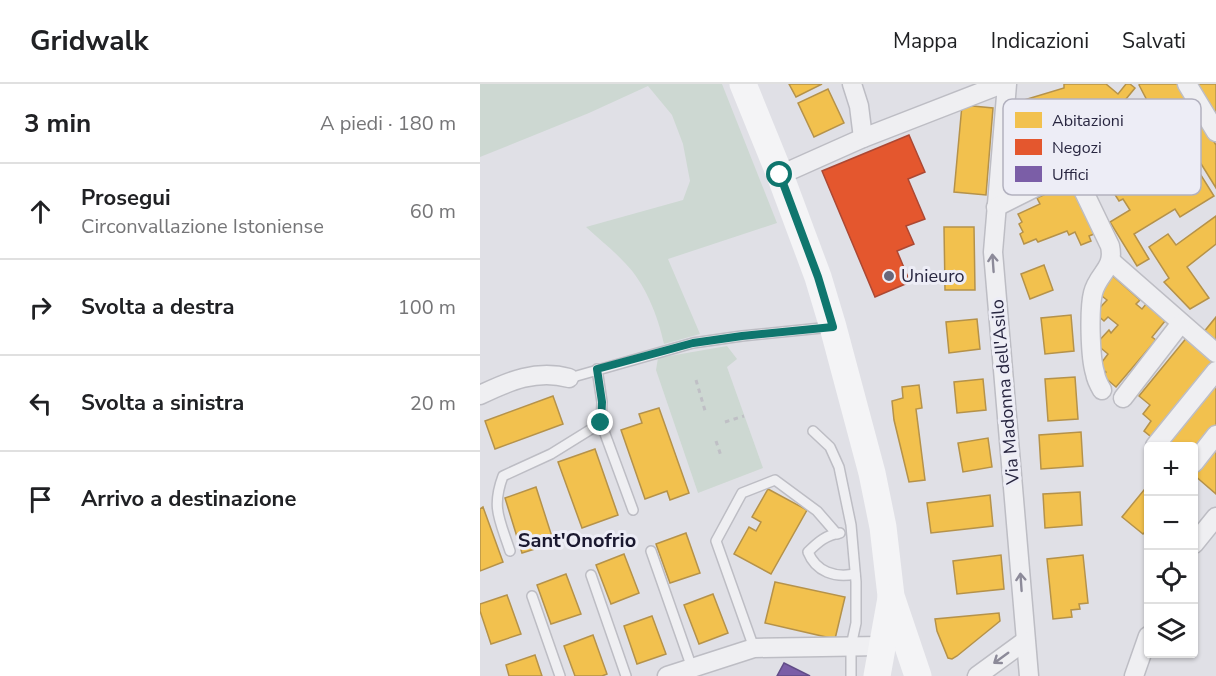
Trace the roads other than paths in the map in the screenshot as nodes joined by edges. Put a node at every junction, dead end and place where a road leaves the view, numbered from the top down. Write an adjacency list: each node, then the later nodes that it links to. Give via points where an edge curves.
1 (742, 84): 11 (main road)
2 (852, 84): 10 (street)
3 (1004, 84): 6 (street, Via Madonna dell'Asilo); 10 (street)
4 (1186, 84): 7 (street)
5 (1003, 99): 14 (street, Via Madonna dell'Asilo)
6 (1003, 99)
7 (1195, 99)
8 (1201, 108): 9 (street)
9 (1216, 132)
10 (863, 138): 11 (street)
11 (780, 175): 17 (main road)
12 (1020, 195): 14 (street)
13 (1085, 195): 15 (street, via 1110,246)
14 (996, 207): 43 (street, Via Madonna dell'Asilo, one-way to 14, via 993,252)
15 (1111, 261): 16 (street); 22 (street, via 1094,290 1091,304 1094,371)
16 (1181, 323): 18 (street); 24 (street)
17 (833, 327): 19 (lane, via 693,343); 42 (main road, via 874,484)
18 (1216, 353)
19 (597, 369): 21 (lane); 25 (lane)
20 (1216, 371): 28 (street)
21 (567, 378): 23 (street, via 557,374 528,375)
22 (1102, 390)
23 (480, 395)
24 (1123, 398)
25 (601, 423): 30 (lane); 37 (lane, via 551,454 503,476 496,493 496,510)
26 (813, 431): 32 (lane, via 830,447 839,467)
27 (1216, 435): 29 (street)
28 (1159, 442)
29 (1198, 458)
30 (633, 510)
31 (1216, 517): 35 (street)
32 (851, 531): 33 (lane); 39 (lane)
33 (837, 534): 39 (lane, via 819,541 808,552 812,562 829,574); 46 (lane, via 817,511 775,480 742,493 716,542)
34 (1216, 537): 36 (street)
35 (1198, 538)
36 (1198, 542)
37 (510, 550)
38 (651, 551): 48 (lane)
39 (855, 574): 44 (lane, via 856,623)
40 (591, 575): 51 (lane)
41 (532, 596): 50 (lane)
42 (891, 597): 45 (main road); 49 (main road)
43 (1025, 641): 55 (street, one-way to 55); 56 (street, Via Madonna dell'Asilo)
44 (850, 646): 45 (street); 46 (street); 53 (lane)
45 (882, 646): 54 (main road)
46 (754, 648): 48 (street)
47 (1144, 649): 57 (street)
48 (692, 668): 52 (street)
49 (922, 671)
50 (560, 676)
51 (626, 676)
52 (667, 676)
53 (850, 676)
54 (877, 676)
55 (977, 676)
56 (1029, 676)
57 (1134, 676)

